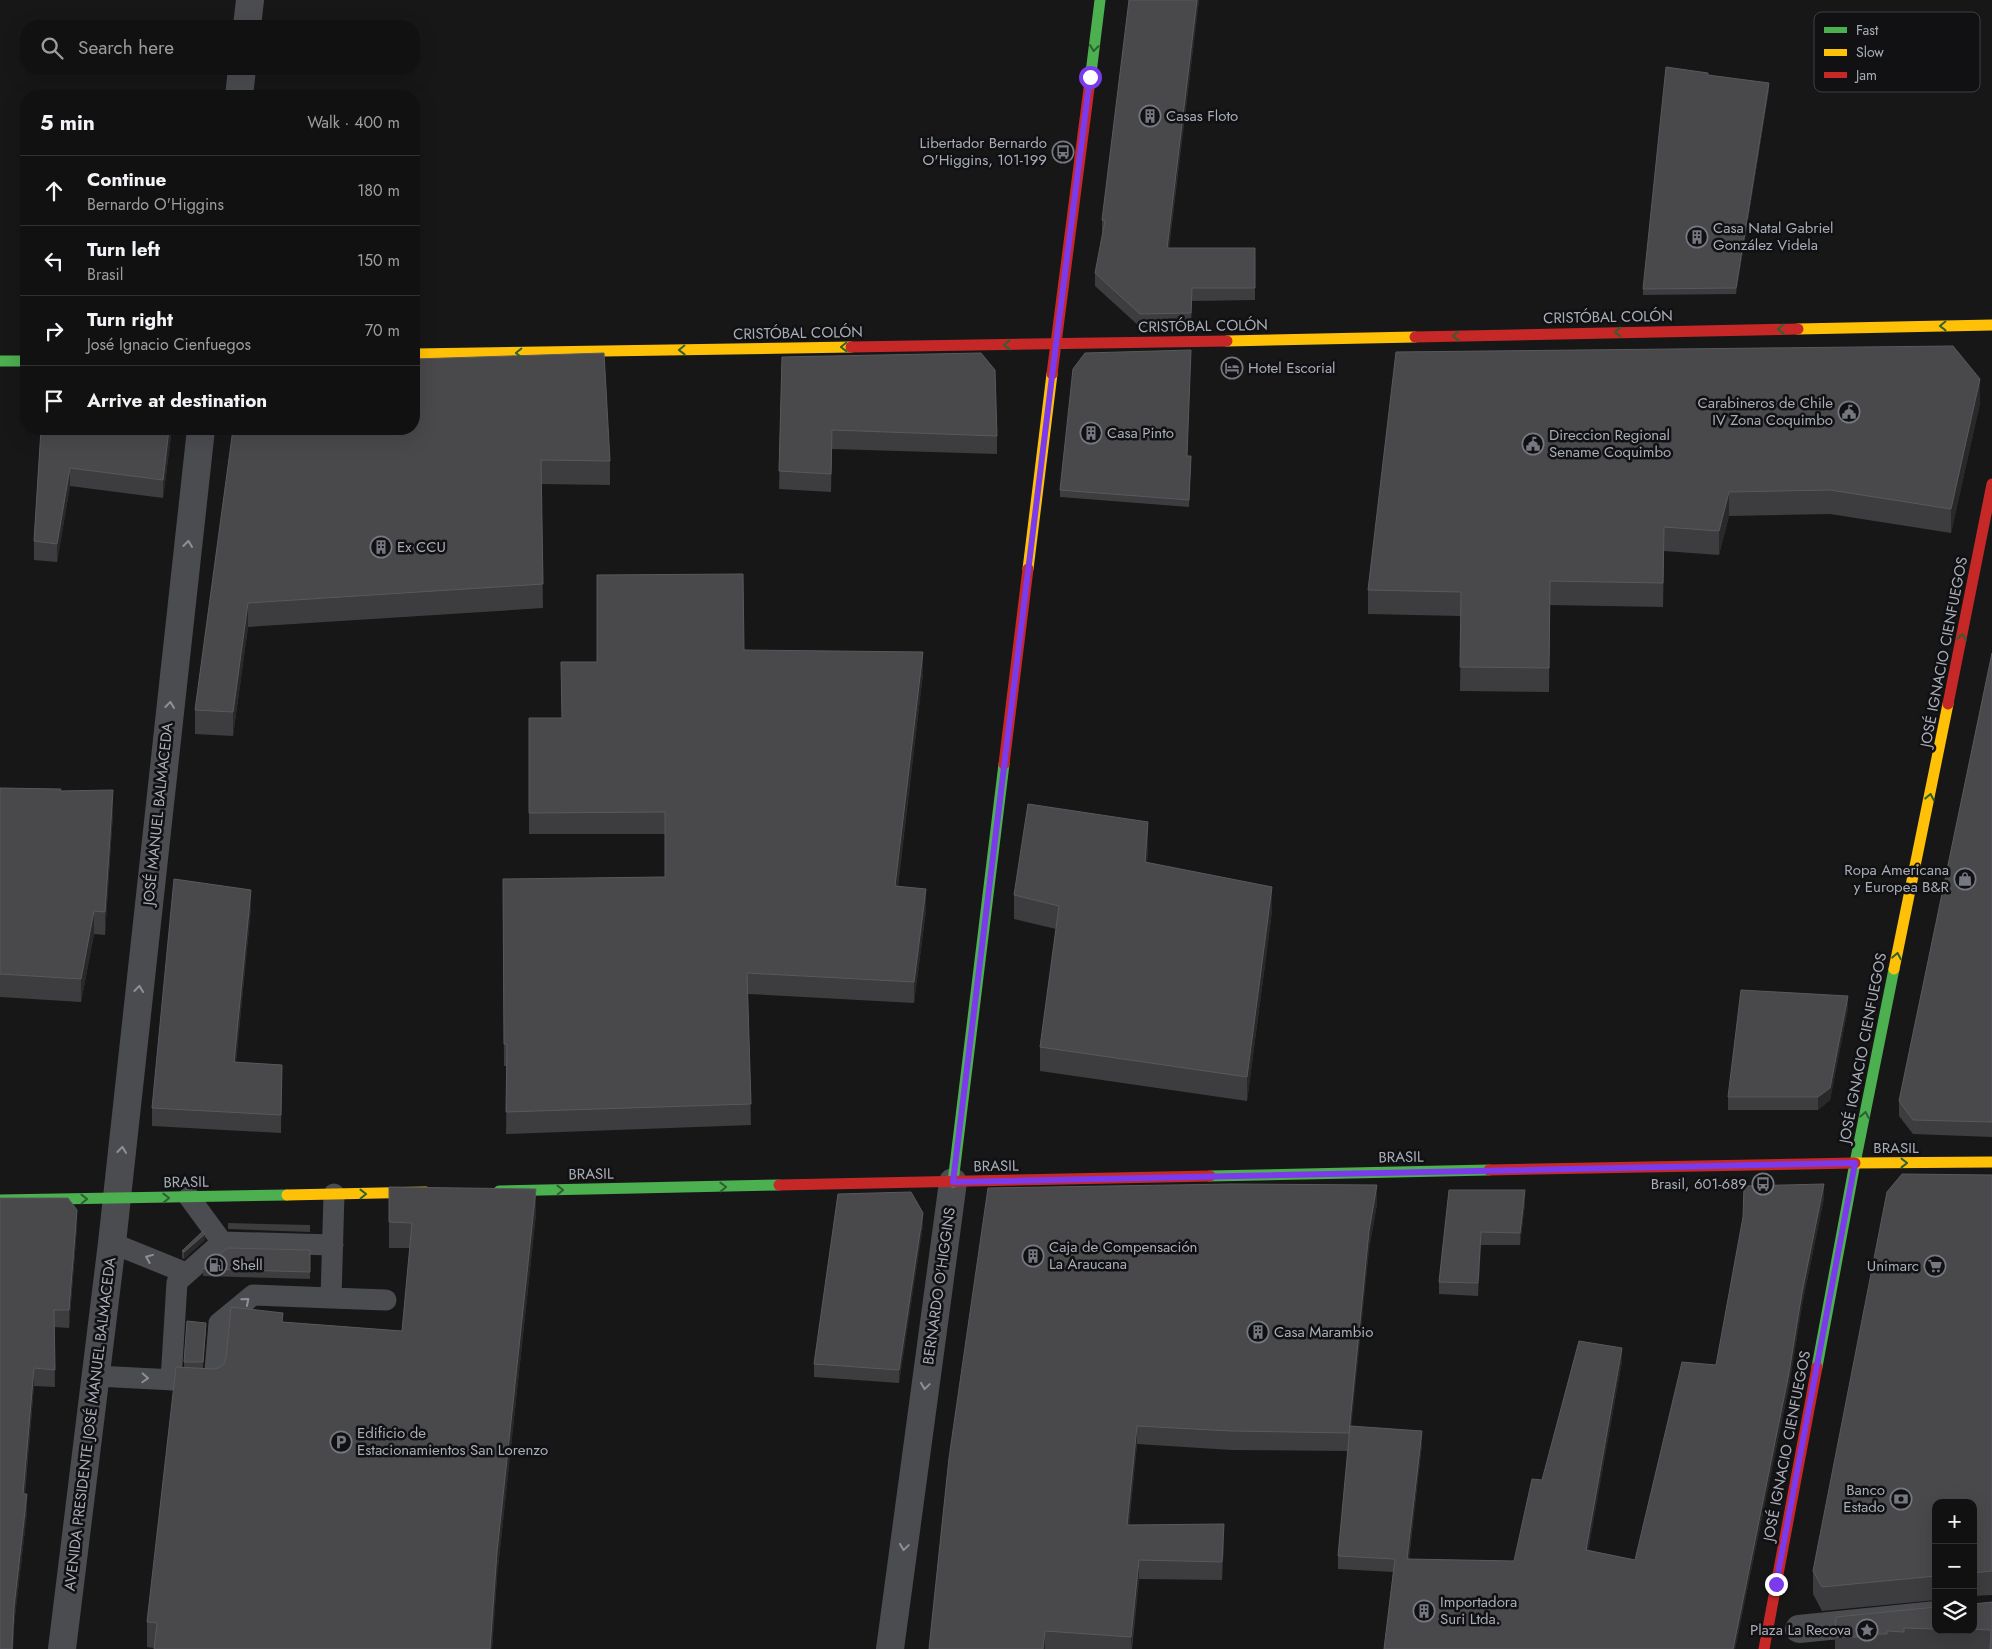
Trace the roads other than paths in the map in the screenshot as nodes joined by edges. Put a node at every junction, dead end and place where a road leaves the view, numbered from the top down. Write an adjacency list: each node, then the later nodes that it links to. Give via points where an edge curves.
1 (250, 0): 3 (street)
2 (1100, 0): 7 (street, BERNARDO O'HIGGINS, one-way to 7)
3 (248, 20)
4 (241, 75): 5 (street)
5 (240, 90)
6 (1992, 324): 7 (street, CRISTÓBAL COLÓN, one-way to 7)
7 (1056, 344): 8 (street, CRISTÓBAL COLÓN, one-way to 8); 15 (street, BERNARDO O'HIGGINS)
8 (420, 354)
9 (0, 361): 10 (street)
10 (20, 361)
11 (200, 435): 20 (street, JOSÉ MANUEL BALMACEDA, one-way to 11)
12 (1992, 484): 14 (street, JOSÉ IGNACIO CIENFUEGOS, one-way to 12)
13 (1992, 1162): 14 (street, BRASIL, one-way to 13)
14 (1855, 1163): 15 (street, BRASIL); 34 (street, JOSÉ IGNACIO CIENFUEGOS)
15 (953, 1182): 16 (street, BRASIL, one-way to 15); 33 (street, BERNARDO O'HIGGINS, one-way to 33)
16 (483, 1191)
17 (433, 1192): 18 (street, BRASIL, one-way to 17)
18 (334, 1194): 19 (street, BRASIL); 24 (lane)
19 (189, 1197): 20 (street, BRASIL, one-way to 19); 22 (lane)
20 (117, 1199): 21 (street, BRASIL, one-way to 20); 23 (street, AVENIDA PRESIDENTE JOSÉ MANUEL BALMACEDA)
21 (0, 1200)
22 (222, 1242): 24 (lane); 25 (lane)
23 (112, 1244): 25 (lane, one-way to 23); 28 (street, AVENIDA PRESIDENTE JOSÉ MANUEL BALMACEDA)
24 (333, 1245): 26 (lane)
25 (186, 1273): 29 (lane, via 177,1282)
26 (331, 1298): 27 (lane); 29 (lane, one-way to 26, via 214,1382 219,1323 253,1295)
27 (386, 1300)
28 (96, 1376): 29 (lane, one-way to 29); 32 (street, AVENIDA PRESIDENTE JOSÉ MANUEL BALMACEDA)
29 (171, 1380)
30 (1932, 1615): 31 (street)
31 (1799, 1629)
32 (62, 1649)
33 (890, 1649)
34 (1764, 1649)

